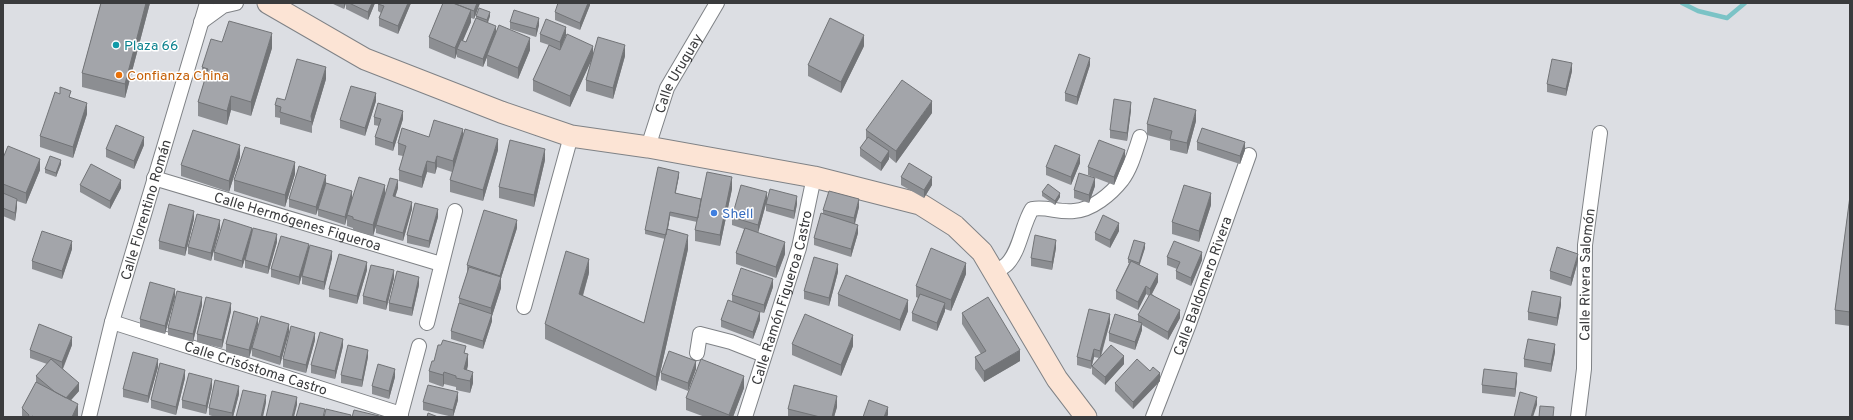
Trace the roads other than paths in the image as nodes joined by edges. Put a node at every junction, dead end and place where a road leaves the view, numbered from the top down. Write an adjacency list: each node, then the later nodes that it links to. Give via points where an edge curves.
1 (207, 3): 5 (street, Calle Florentino Román)
2 (236, 3): 5 (street, via 223,6)
3 (268, 3): 7 (street, via 365,58 501,112)
4 (717, 3): 9 (street, Calle Uruguay, via 667,88)
5 (201, 22): 12 (street, Calle Florentino Román)
6 (1600, 133): 27 (street, Calle Rivera Salomón, via 1585,245 1584,369)
7 (571, 136): 9 (street); 16 (street)
8 (1140, 138): 15 (street, via 1122,179 1092,206 1075,212 1042,207 1032,209 1025,219 1015,252 1008,263)
9 (648, 147): 11 (street)
10 (1249, 155): 26 (street, Calle Baldomero Rivera)
11 (814, 177): 15 (street, via 920,204 955,226 982,252); 21 (street, Calle Ramón Figueroa Castro, via 799,248)
12 (154, 178): 14 (street, Calle Hermógenes Figueroa); 17 (street, Calle Florentino Román)
13 (455, 211): 14 (street)
14 (441, 264): 18 (street)
15 (994, 273): 25 (street, via 1057,379)
16 (524, 308)
17 (112, 322): 22 (street, Calle Crisóstoma Castro); 23 (street, Calle Florentino Román)
18 (427, 323)
19 (419, 346): 22 (street)
20 (697, 353): 21 (street, via 700,334 731,342)
21 (764, 355): 24 (street, Calle Ramón Figueroa Castro)
22 (400, 416)
23 (89, 417)
24 (745, 417)
25 (1086, 417)
26 (1153, 417)
27 (1578, 417)

